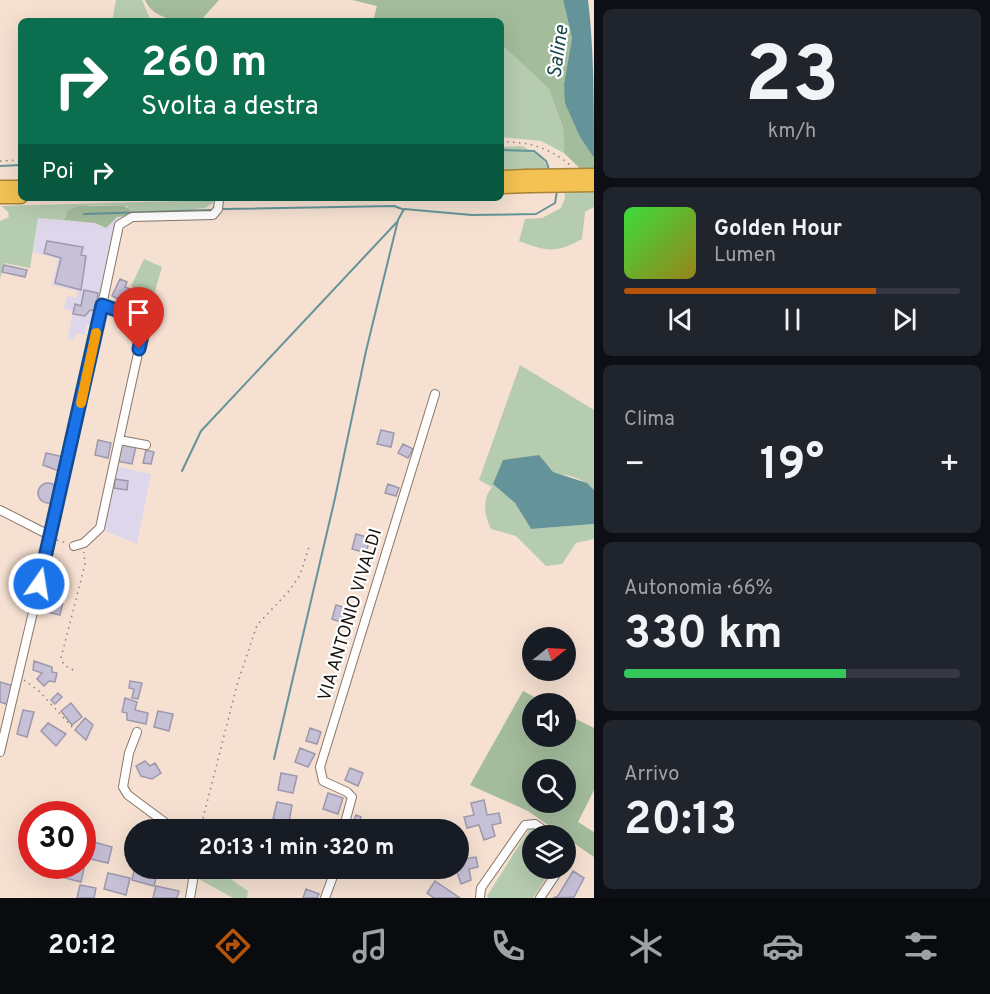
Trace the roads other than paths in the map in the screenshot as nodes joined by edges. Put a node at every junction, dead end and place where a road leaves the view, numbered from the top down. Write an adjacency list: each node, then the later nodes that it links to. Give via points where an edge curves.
1 (594, 175): 3 (highway, bridge)
2 (504, 177): 3 (highway)
3 (528, 181): 4 (highway, bridge); 5 (highway)
4 (594, 185)
5 (504, 186)
6 (0, 187): 7 (highway)
7 (18, 187)
8 (0, 197): 9 (highway)
9 (18, 197)
10 (219, 201): 11 (street, via 213,215 132,218 122,222)
11 (102, 305): 13 (street, via 136,317 144,326); 16 (street)
12 (435, 394): 21 (street, VIA ANTONIO VIVALDI, via 320,767 323,781 352,797)
13 (119, 440): 14 (street); 17 (street, via 100,528 84,543)
14 (146, 445)
15 (0, 510): 16 (street)
16 (50, 537): 19 (street)
17 (74, 546)
18 (137, 732): 20 (street, via 123,787)
19 (0, 752)
20 (160, 819)
21 (346, 819)
22 (522, 829): 28 (street, via 481,888)
23 (193, 879): 26 (street)
24 (332, 879): 27 (street)
25 (553, 879): 29 (street)
26 (190, 898)
27 (325, 898)
28 (480, 898)
29 (540, 898)

